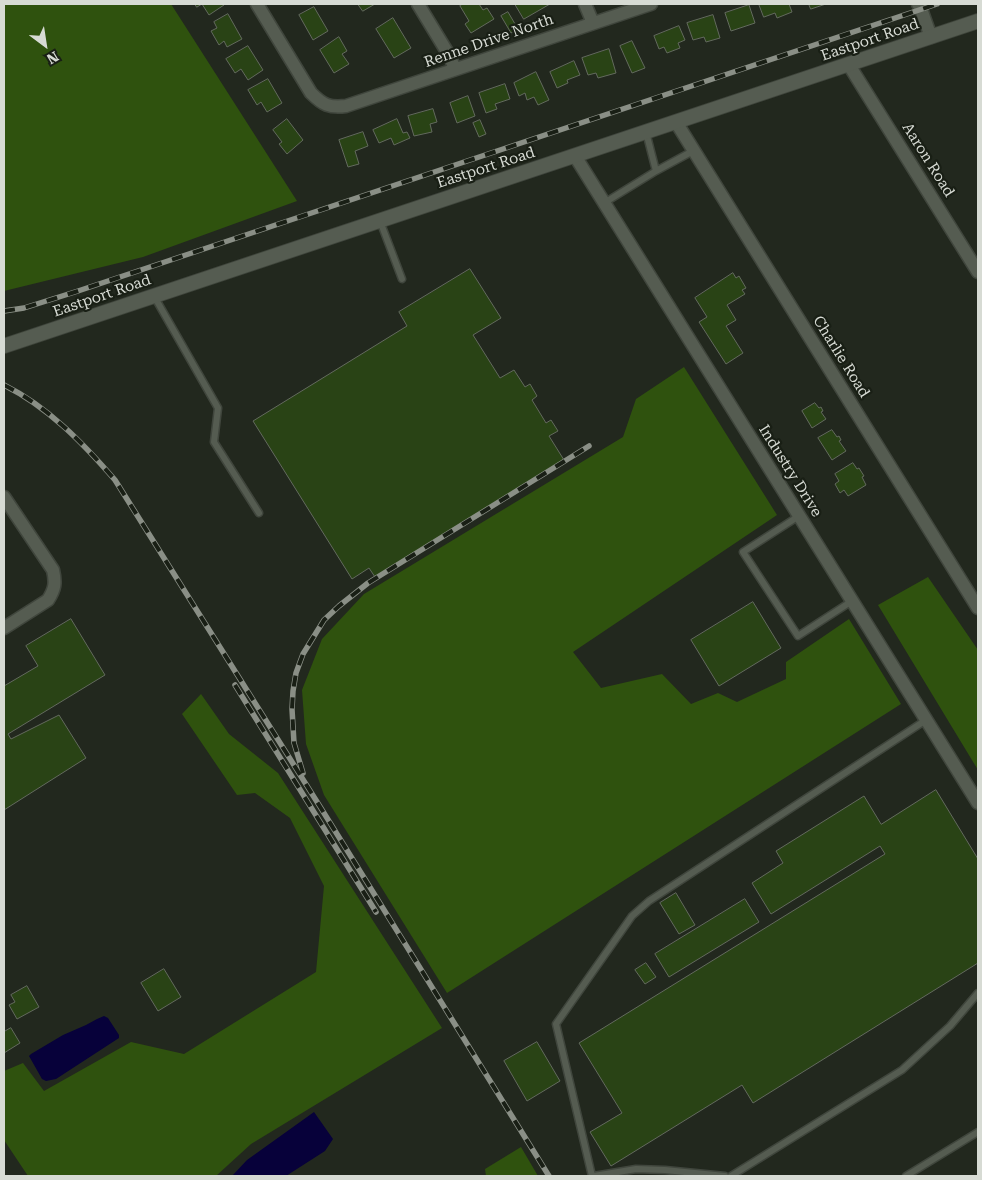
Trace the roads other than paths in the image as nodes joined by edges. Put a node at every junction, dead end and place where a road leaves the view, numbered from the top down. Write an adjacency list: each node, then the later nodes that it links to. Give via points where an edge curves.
1 (257, 4): 10 (street, Renne Drive North, via 311,93 328,106 346,106)
2 (418, 4): 10 (street, via 449,55)
3 (586, 4): 7 (street)
4 (651, 4): 7 (street, Renne Drive North)
5 (918, 4): 8 (street)
6 (978, 21): 8 (street, Eastport Road)
7 (593, 23): 10 (street, Renne Drive North)
8 (930, 37): 9 (street, Eastport Road)
9 (849, 65): 11 (street, Eastport Road); 18 (street, Aaron Road)
10 (454, 70)
11 (676, 122): 12 (street, Eastport Road); 13 (street, Charlie Road)
12 (646, 132): 14 (street, Eastport Road); 15 (lane)
13 (693, 151): 15 (lane); 26 (street, Charlie Road)
14 (575, 156): 16 (street, Industry Drive); 17 (street, Eastport Road)
15 (656, 171): 16 (lane)
16 (604, 203): 24 (street, Industry Drive)
17 (380, 221): 19 (lane); 20 (street, Eastport Road)
18 (978, 272)
19 (402, 279)
20 (154, 296): 21 (street, Eastport Road); 23 (lane, via 218,408 214,442)
21 (4, 346)
22 (4, 497): 27 (street, via 53,570 56,580 48,600)
23 (259, 513)
24 (799, 516): 25 (street, Industry Drive); 25 (lane, via 743,552 798,636)
25 (852, 601): 28 (street, Industry Drive)
26 (978, 608)
27 (4, 628)
28 (926, 720): 29 (street, Industry Drive); 32 (lane, via 649,901 632,916 556,1024)
29 (978, 803)
30 (978, 993): 34 (lane, via 950,1026 902,1070)
31 (978, 1132): 35 (lane)
32 (593, 1176): 33 (lane, via 636,1169)
33 (725, 1176)
34 (731, 1176)
35 (906, 1176)

